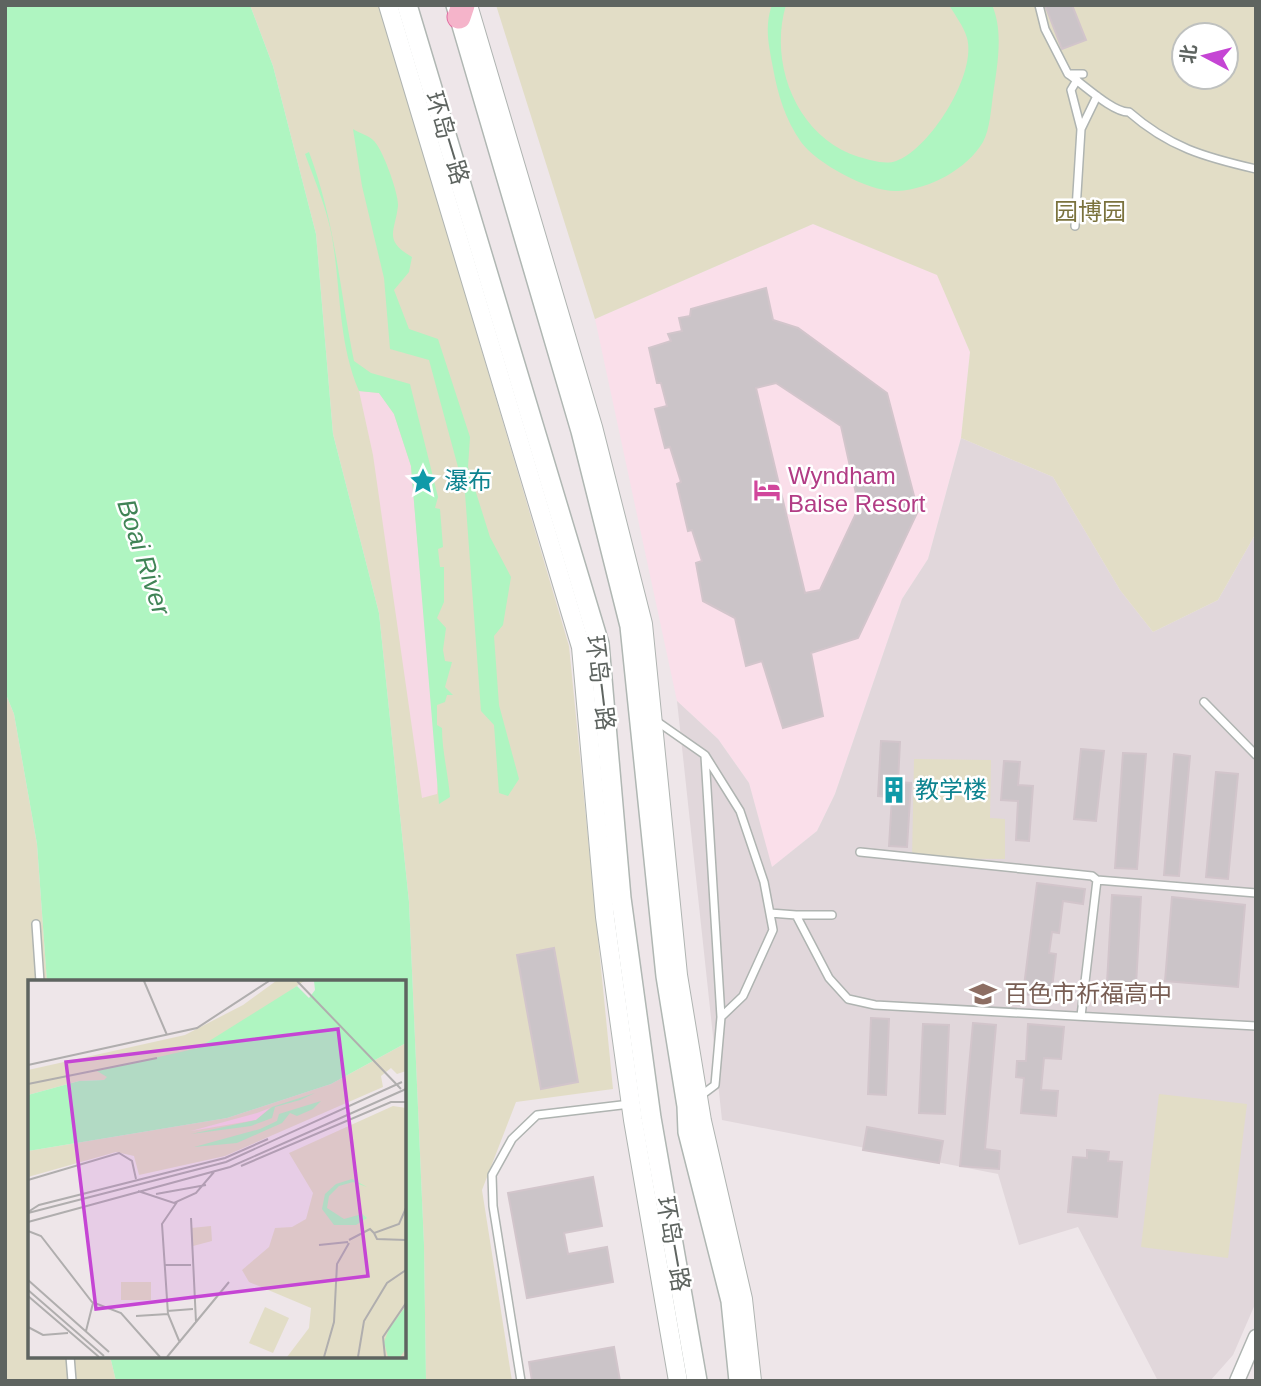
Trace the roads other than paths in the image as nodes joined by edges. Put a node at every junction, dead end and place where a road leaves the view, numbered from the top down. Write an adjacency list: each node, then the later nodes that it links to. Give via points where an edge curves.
1 (388, 5): 26 (street, via 581,647 603,900)
2 (407, 5): 32 (main road, 环岛一路, via 599,644 621,898 651,1118)
3 (1039, 5): 5 (lane, via 1045,29 1068,74)
4 (461, 8): 11 (main road, 环岛一路, via 581,431 630,626)
5 (1080, 77): 6 (lane); 7 (lane, via 1071,90)
6 (1097, 96): 7 (lane); 8 (lane, via 1129,112 1170,143)
7 (1081, 129): 9 (lane)
8 (1256, 169)
9 (1075, 226)
10 (1204, 702): 13 (lane)
11 (645, 713): 12 (lane); 25 (main road, 环岛一路, via 666,976)
12 (705, 755): 17 (lane, via 740,811); 23 (lane)
13 (1256, 755)
14 (860, 852): 15 (lane)
15 (1097, 880): 16 (lane); 22 (lane)
16 (1256, 893)
17 (770, 913): 18 (lane); 23 (lane, via 773,930 743,996)
18 (796, 915): 19 (lane); 22 (lane, via 829,978 848,999)
19 (832, 915)
20 (36, 925): 21 (lane)
21 (40, 980)
22 (1081, 1016): 24 (lane)
23 (721, 1017): 25 (lane, via 715,1085)
24 (1256, 1026)
25 (693, 1102): 33 (main road, 环岛一路, via 688,1132 731,1301); 34 (street, via 743,1299)
26 (631, 1104): 30 (lane, via 537,1115 513,1139 492,1175); 31 (street)
27 (1256, 1337): 35 (street)
28 (71, 1358): 29 (lane)
29 (72, 1381)
30 (521, 1381)
31 (678, 1381)
32 (697, 1381)
33 (739, 1381)
34 (752, 1381)
35 (1237, 1381)

